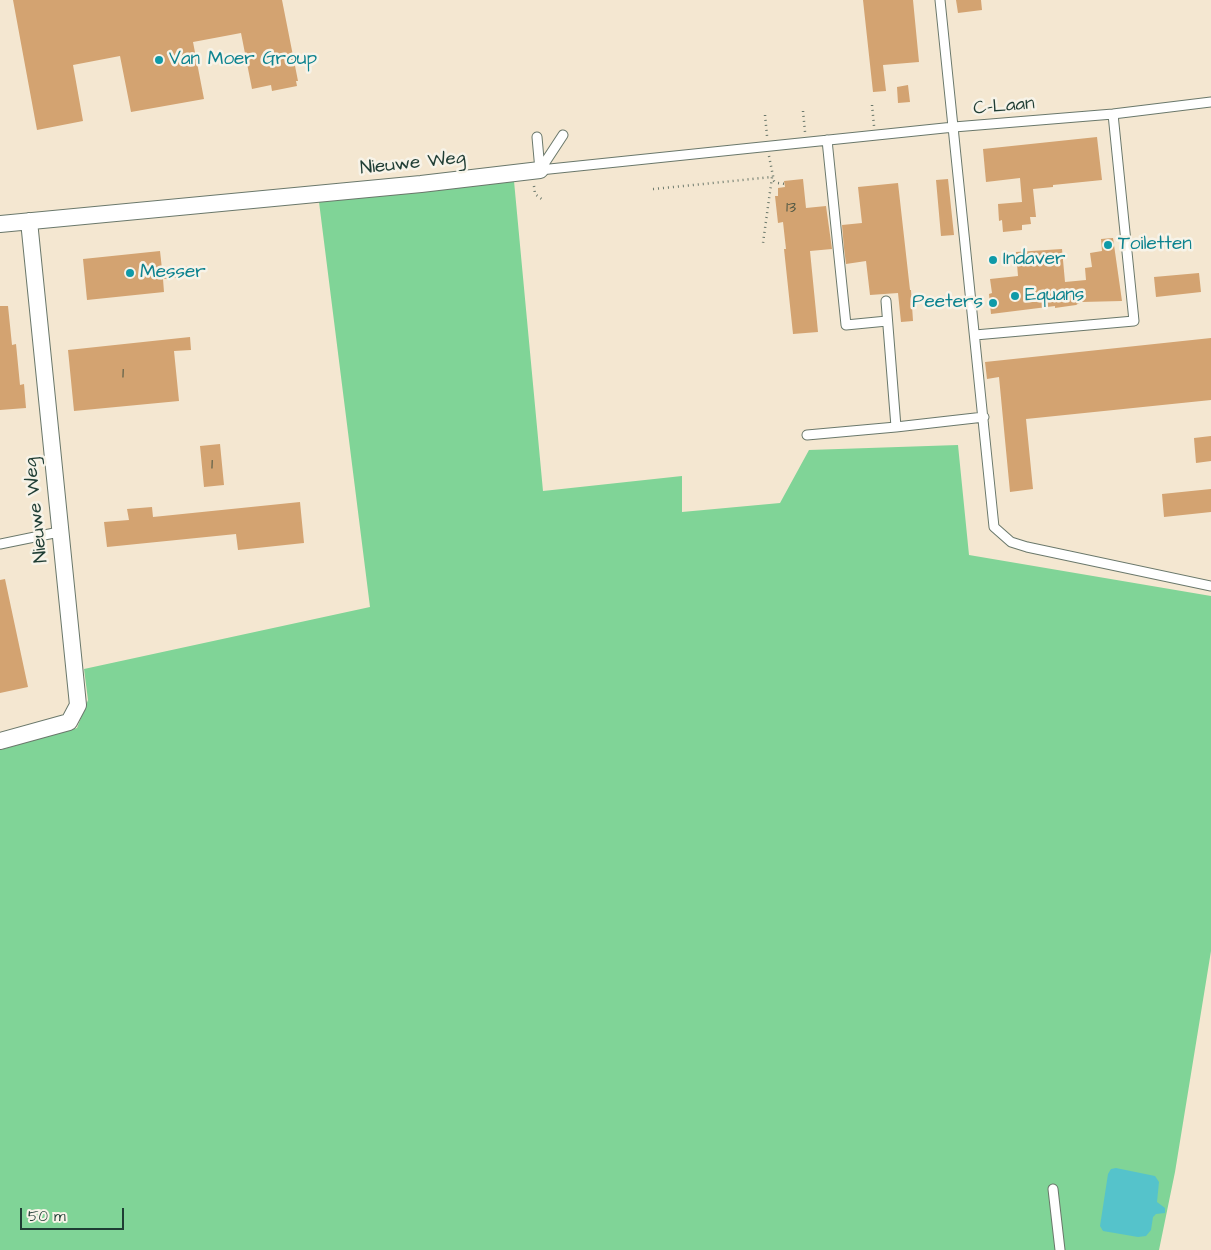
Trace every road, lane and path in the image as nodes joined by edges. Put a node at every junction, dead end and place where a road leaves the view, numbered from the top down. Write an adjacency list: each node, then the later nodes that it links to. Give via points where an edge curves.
1 (940, 0): 6 (lane)
2 (1211, 102): 5 (lane, C-Laan)
3 (872, 105): 8 (path)
4 (803, 111): 11 (path)
5 (1113, 114): 6 (lane, C-Laan); 19 (lane, via 1134,321)
6 (954, 127): 8 (lane, C-Laan); 19 (lane)
7 (563, 135): 12 (lane)
8 (874, 136): 10 (lane, C-Laan)
9 (537, 137): 12 (lane)
10 (827, 140): 11 (lane, C-Laan); 18 (lane, via 846,325)
11 (803, 143): 12 (lane, Nieuwe Weg)
12 (540, 170): 14 (street, Nieuwe Weg)
13 (653, 189): 16 (path, via 772,177)
14 (29, 221): 15 (street, Nieuwe Weg); 23 (street, Nieuwe Weg)
15 (0, 224)
16 (763, 243)
17 (886, 301): 18 (lane)
18 (887, 321): 21 (lane)
19 (976, 335): 20 (lane)
20 (984, 417): 21 (lane); 25 (lane, via 994,527 1011,542)
21 (896, 427): 22 (lane)
22 (807, 435)
23 (59, 532): 24 (lane); 26 (street, Nieuwe Weg, via 78,705 69,722)
24 (0, 544)
25 (1211, 586)
26 (0, 741)
27 (1054, 1189): 28 (lane)
28 (1060, 1250)

